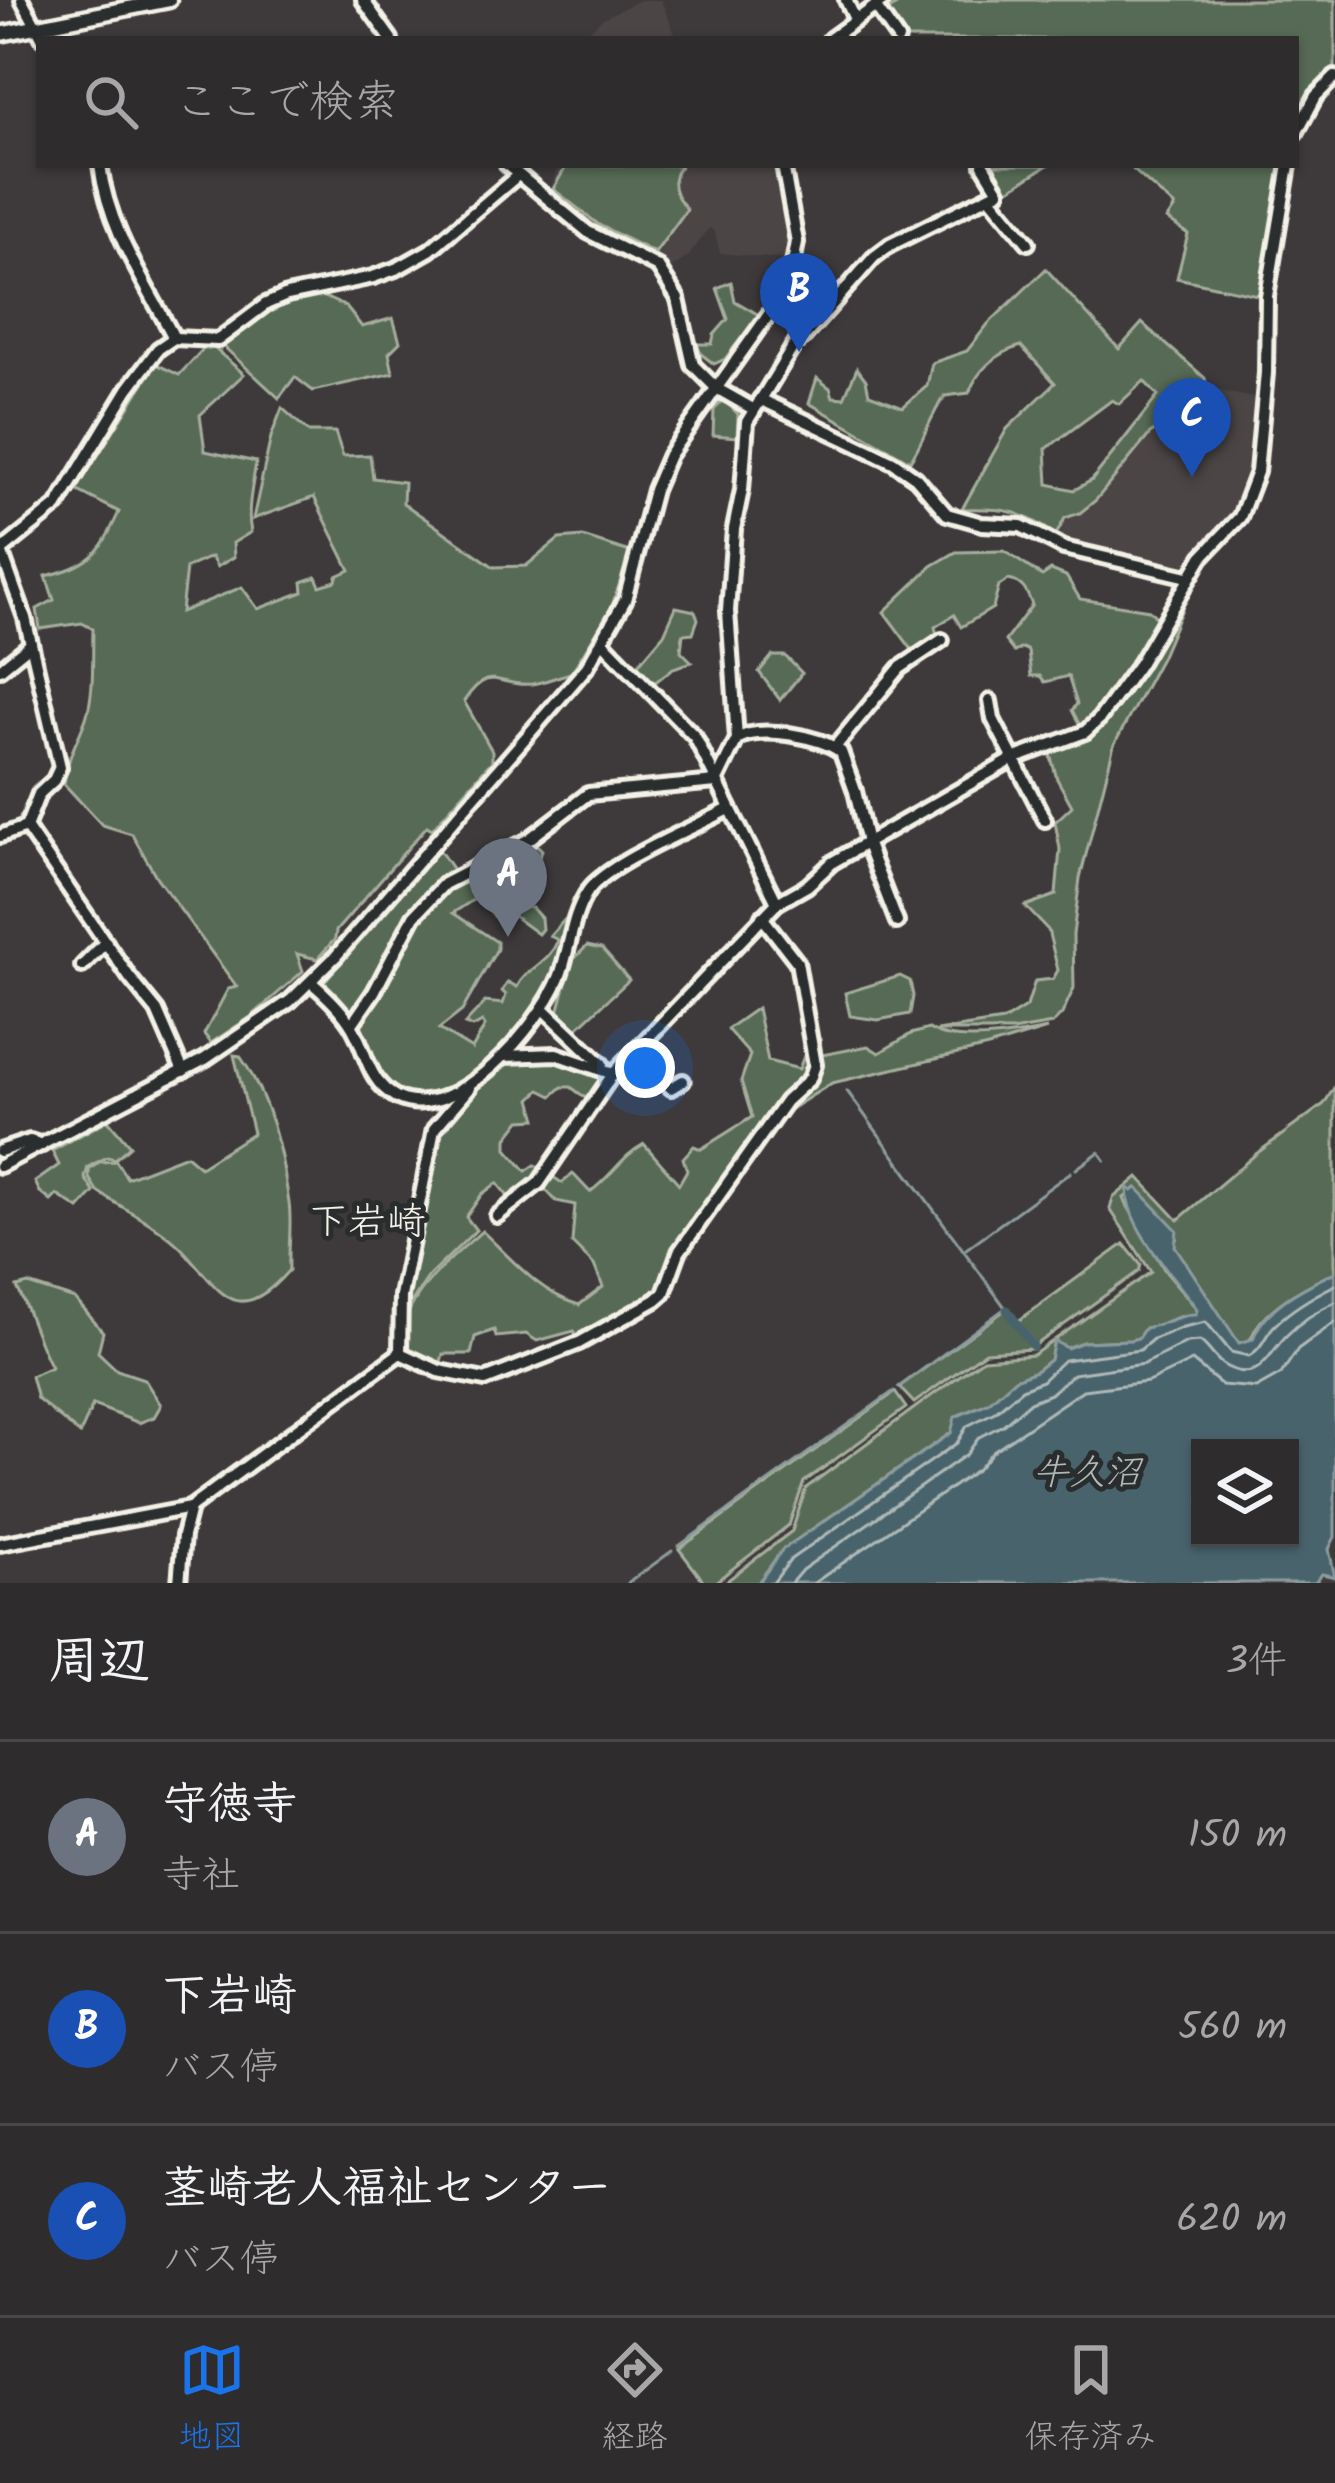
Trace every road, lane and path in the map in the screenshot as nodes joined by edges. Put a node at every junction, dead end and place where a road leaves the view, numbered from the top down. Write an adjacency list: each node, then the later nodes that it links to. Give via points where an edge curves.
1 (22, 0): 7 (street)
2 (170, 0): 7 (main road)
3 (363, 0): 9 (street)
4 (846, 0): 6 (street)
5 (879, 3): 6 (street); 11 (street)
6 (855, 20): 10 (street)
7 (39, 33): 8 (main road)
8 (0, 34)
9 (389, 36)
10 (834, 36)
11 (896, 36)
12 (1335, 77): 13 (street)
13 (1299, 127)
14 (101, 168): 23 (street, via 120,238)
15 (510, 168): 19 (street)
16 (785, 168): 22 (street, via 797,242)
17 (985, 168): 20 (street, via 998,188)
18 (1289, 168): 27 (street, via 1268,296 1257,472 1240,517)
19 (518, 175): 23 (street, via 398,268 287,295 218,340); 25 (street, via 588,232 658,267 677,299 693,365)
20 (990, 197): 21 (street); 24 (street, via 874,257)
21 (1028, 243)
22 (782, 300): 24 (street, via 798,316); 25 (street)
23 (174, 338): 28 (street, via 128,389 57,506 1,550)
24 (799, 342): 26 (street)
25 (716, 388): 26 (street); 31 (street, via 662,471 625,600)
26 (756, 404): 27 (street, via 893,462 947,514 1021,526 1064,548); 35 (street, via 730,568)
27 (1189, 577): 37 (street, via 1099,719)
28 (12, 579): 29 (street); 32 (street)
29 (0, 590)
30 (942, 640): 36 (street, via 900,668)
31 (604, 643): 38 (street, via 686,724); 49 (street)
32 (31, 644): 33 (street); 41 (street, via 60,767)
33 (0, 668)
34 (990, 701): 37 (street)
35 (737, 739): 36 (street, via 751,730); 38 (street)
36 (835, 747): 43 (street)
37 (1013, 759): 40 (street); 43 (street)
38 (716, 782): 39 (street); 51 (street, via 588,794 528,840 444,884 414,916)
39 (730, 809): 44 (street); 50 (street, via 590,888)
40 (1045, 820)
41 (26, 826): 42 (street); 47 (street)
42 (0, 836)
43 (868, 843): 44 (street); 46 (street)
44 (777, 903): 45 (street)
45 (762, 917): 52 (street); 62 (street, via 796,962 814,1065 680,1252 664,1293 578,1343 485,1380)
46 (897, 922)
47 (106, 942): 48 (street); 54 (street, via 158,1011)
48 (82, 966)
49 (311, 982): 51 (street); 54 (street, via 263,1023)
50 (544, 1009): 53 (street); 56 (street)
51 (352, 1024): 55 (street, via 368,1069 401,1099 442,1098)
52 (636, 1051): 56 (street); 57 (street, via 671,1088)
53 (504, 1056): 55 (street); 56 (street, via 556,1054)
54 (183, 1071): 58 (street)
55 (484, 1073): 62 (street, via 434,1129 401,1295)
56 (613, 1074): 61 (street, via 538,1184)
57 (683, 1081)
58 (41, 1145): 59 (street); 60 (street)
59 (0, 1151)
60 (0, 1166)
61 (496, 1216)
62 (400, 1353): 63 (street)
63 (190, 1508): 64 (street); 65 (street)
64 (0, 1544)
65 (179, 1583)

